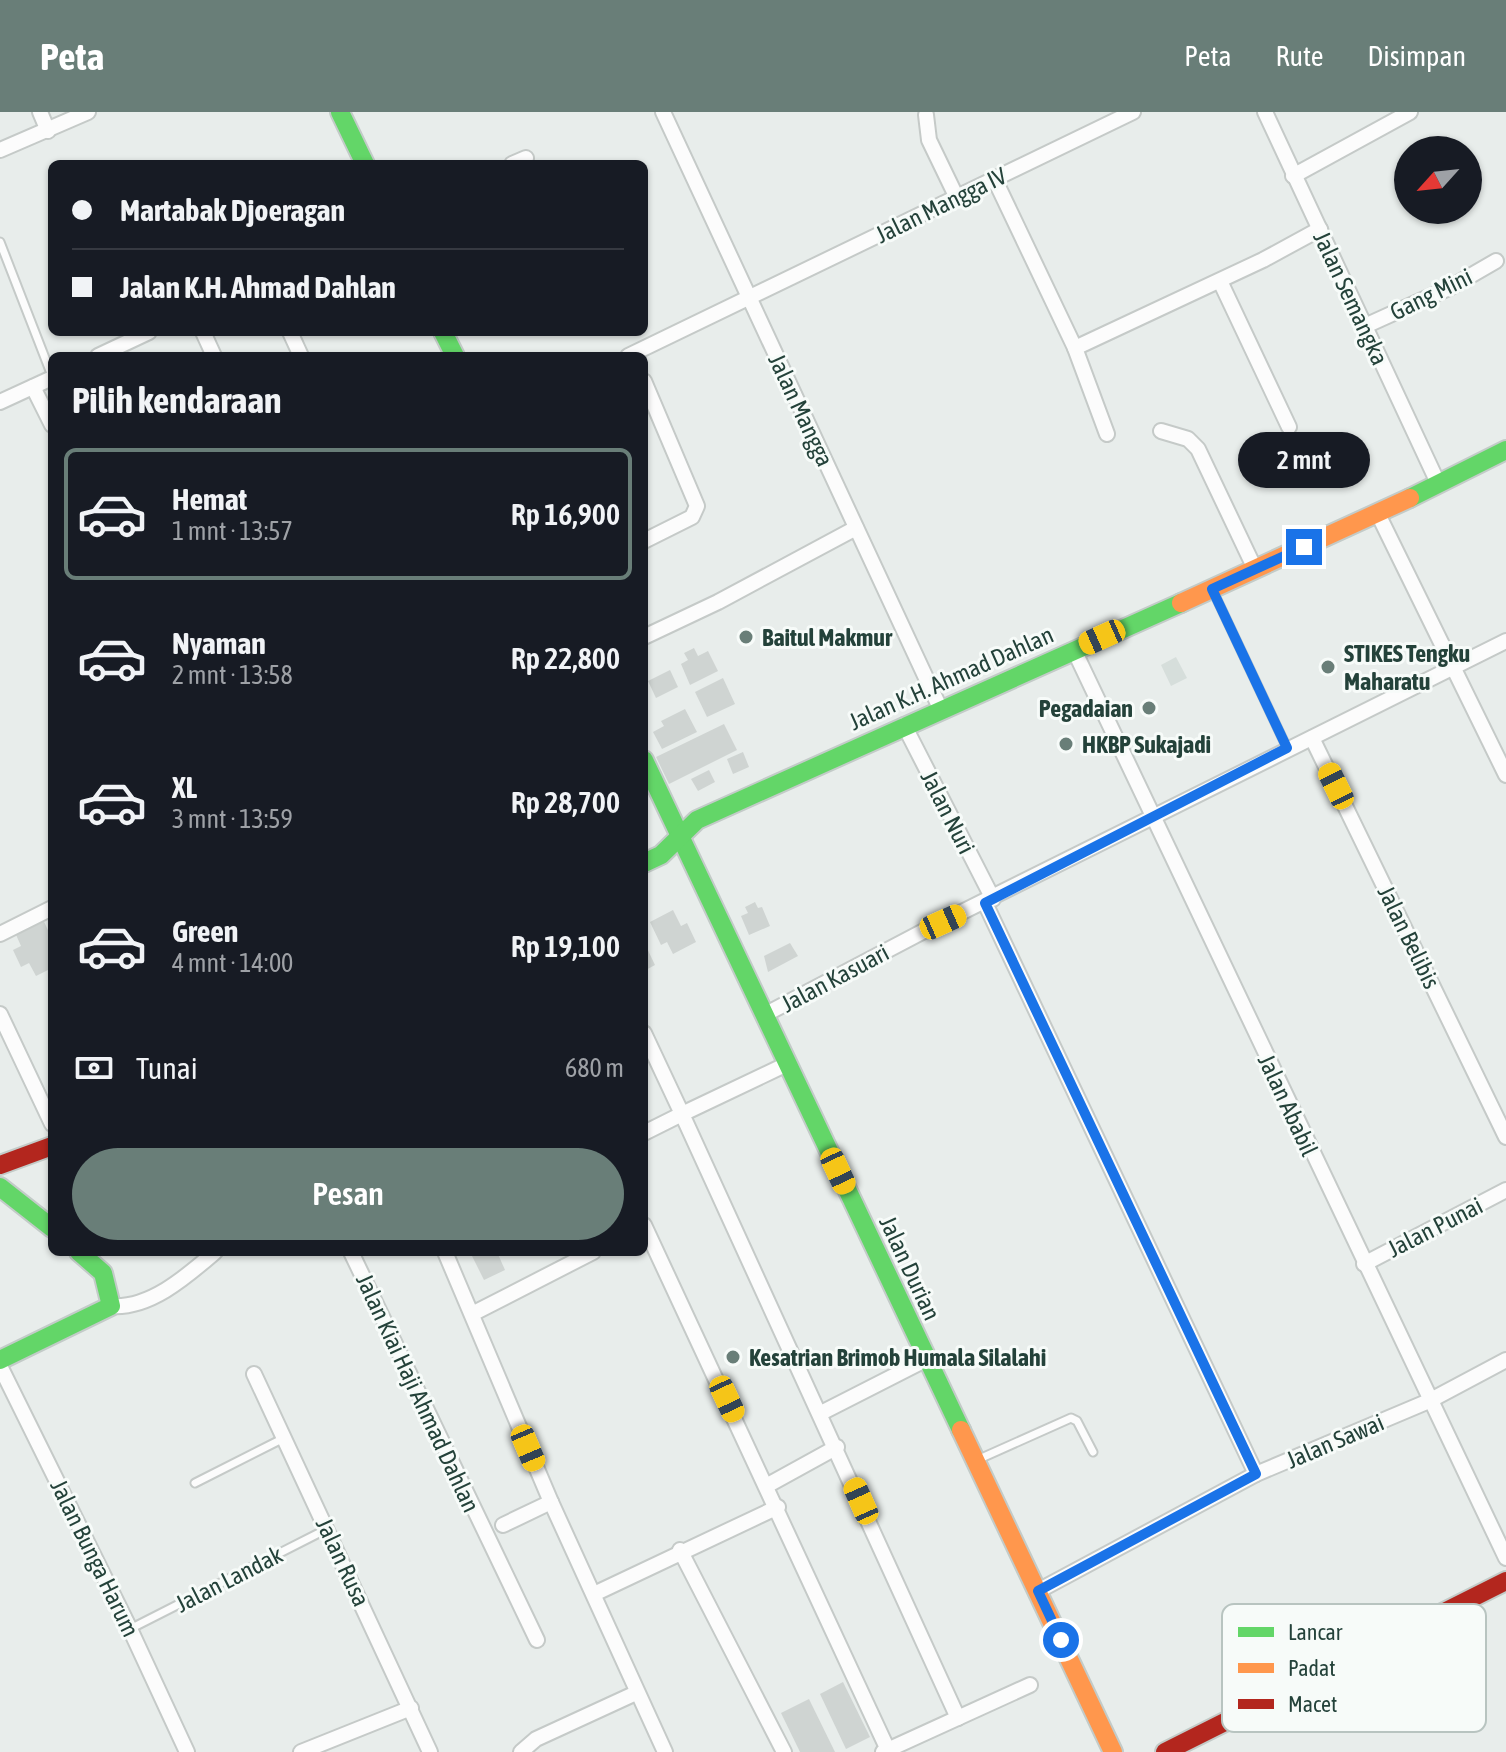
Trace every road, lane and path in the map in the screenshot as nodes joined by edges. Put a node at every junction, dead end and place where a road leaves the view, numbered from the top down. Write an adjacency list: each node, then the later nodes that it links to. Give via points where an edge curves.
1 (40, 112): 9 (street)
2 (88, 112): 9 (street)
3 (340, 112): 11 (main road)
4 (663, 112): 19 (street, Jalan Mangga)
5 (1133, 112): 13 (street, Jalan Mangga IV)
6 (1265, 112): 12 (street, Jalan Semangka)
7 (1410, 112): 12 (street)
8 (926, 115): 14 (street, via 929,140)
9 (48, 131): 10 (street)
10 (0, 150)
11 (363, 160)
12 (1293, 176): 15 (street, Jalan Semangka)
13 (995, 180): 14 (street, Jalan Mangga IV); 22 (street)
14 (957, 198): 19 (street, Jalan Mangga IV)
15 (1320, 229): 18 (street); 20 (street, Jalan Semangka)
16 (0, 242): 25 (lane)
17 (1496, 261): 20 (street, Gang Mini)
18 (1220, 281): 22 (street); 31 (street)
19 (749, 297): 24 (street, Jalan Mangga IV); 37 (street, Jalan Mangga)
20 (1365, 326): 35 (street, Jalan Semangka)
21 (145, 336): 23 (street)
22 (1075, 348): 33 (street)
23 (129, 350)
24 (637, 352)
25 (48, 367)
26 (48, 379): 27 (street)
27 (33, 387): 29 (street); 30 (street)
28 (648, 390): 38 (street, via 697,506 692,517)
29 (0, 402)
30 (48, 417)
31 (1289, 427)
32 (1161, 431): 39 (street, via 1188,439 1198,449)
33 (1107, 434)
34 (1506, 450): 35 (main road, Jalan K.H. Ahmad Dahlan)
35 (1438, 483): 36 (main road, Jalan K.H. Ahmad Dahlan)
36 (1378, 514): 39 (main road, Jalan K.H. Ahmad Dahlan); 44 (street)
37 (856, 528): 41 (street); 45 (street, Jalan Mangga)
38 (648, 539)
39 (1255, 569): 40 (main road, Jalan K.H. Ahmad Dahlan)
40 (1212, 589): 43 (main road, Jalan K.H. Ahmad Dahlan); 48 (lane)
41 (648, 635)
42 (1506, 641): 44 (street, Jalan Kasuari)
43 (1074, 650): 45 (main road, Jalan K.H. Ahmad Dahlan); 51 (street, Jalan Ababil)
44 (1453, 668): 47 (street, Jalan Kasuari); 50 (street)
45 (940, 708): 46 (main road, Jalan K.H. Ahmad Dahlan)
46 (904, 725): 52 (main road, Jalan K.H. Ahmad Dahlan, via 697,820); 54 (street, Jalan Nuri)
47 (1312, 738): 48 (street, Jalan Kasuari); 64 (street, Jalan Belibis)
48 (1287, 748): 51 (street, Jalan Kasuari)
49 (648, 769): 52 (main road, Jalan Durian)
50 (1506, 775)
51 (1152, 816): 54 (street, Jalan Kasuari); 76 (street, Jalan Ababil)
52 (680, 837): 53 (main road, Jalan K.H. Ahmad Dahlan); 58 (main road, Jalan Durian)
53 (648, 861)
54 (989, 901): 58 (street, Jalan Kasuari); 89 (street, Jalan Nuri)
55 (48, 910): 56 (street)
56 (0, 934)
57 (0, 1014): 62 (street)
58 (764, 1015): 60 (main road, Jalan Durian)
59 (648, 1042): 61 (street)
60 (787, 1064): 61 (street); 79 (main road, Jalan Durian)
61 (682, 1114): 63 (street); 84 (street)
62 (48, 1116)
63 (648, 1131)
64 (1506, 1137)
65 (48, 1147): 66 (main road)
66 (0, 1165)
67 (0, 1187): 69 (main road)
68 (1506, 1190): 76 (street, Jalan Punai)
69 (48, 1225)
70 (648, 1233): 91 (street)
71 (84, 1256): 77 (main road, via 103,1273)
72 (210, 1256): 77 (street, via 161,1292 128,1307)
73 (353, 1256): 103 (street, Jalan Kiai Haji Ahmad Dahlan)
74 (447, 1256): 78 (street)
75 (585, 1256): 78 (street)
76 (1364, 1264): 83 (street, Jalan Ababil)
77 (111, 1306): 81 (main road)
78 (472, 1314): 92 (street)
79 (927, 1359): 84 (street); 88 (main road, Jalan Durian)
80 (1506, 1360): 83 (street, Jalan Sawai)
81 (0, 1363): 102 (street, Jalan Bunga Harum)
82 (254, 1374): 85 (street, Jalan Rusa)
83 (1429, 1401): 89 (street, Jalan Sawai); 97 (street, Jalan Ababil)
84 (821, 1413): 86 (street)
85 (284, 1438): 90 (lane); 95 (street, Jalan Rusa)
86 (837, 1447): 91 (street); 107 (street)
87 (1093, 1452): 88 (lane, via 1071,1418)
88 (975, 1461): 99 (main road, Jalan Durian)
89 (1256, 1474): 99 (street, Jalan Sawai)
90 (195, 1483)
91 (768, 1485): 93 (street)
92 (551, 1502): 94 (street); 100 (street)
93 (778, 1507): 96 (street); 109 (street)
94 (503, 1525)
95 (327, 1529): 102 (lane, Jalan Landak); 106 (street, Jalan Rusa)
96 (680, 1550): 100 (street); 115 (street)
97 (1506, 1558)
98 (1506, 1581): 101 (main road)
99 (1038, 1591): 116 (main road, Jalan Durian)
100 (594, 1594): 105 (street)
101 (1460, 1604)
102 (130, 1629): 110 (street, Jalan Bunga Harum)
103 (537, 1640)
104 (1030, 1685): 107 (street)
105 (636, 1693): 113 (street, via 536,1739); 114 (street)
106 (411, 1708): 111 (street); 112 (street, Jalan Rusa)
107 (958, 1718): 109 (street)
108 (1222, 1723): 117 (main road)
109 (886, 1751)
110 (187, 1752)
111 (301, 1752)
112 (430, 1752)
113 (521, 1752)
114 (665, 1752)
115 (784, 1752)
116 (1113, 1752)
117 (1165, 1752)

